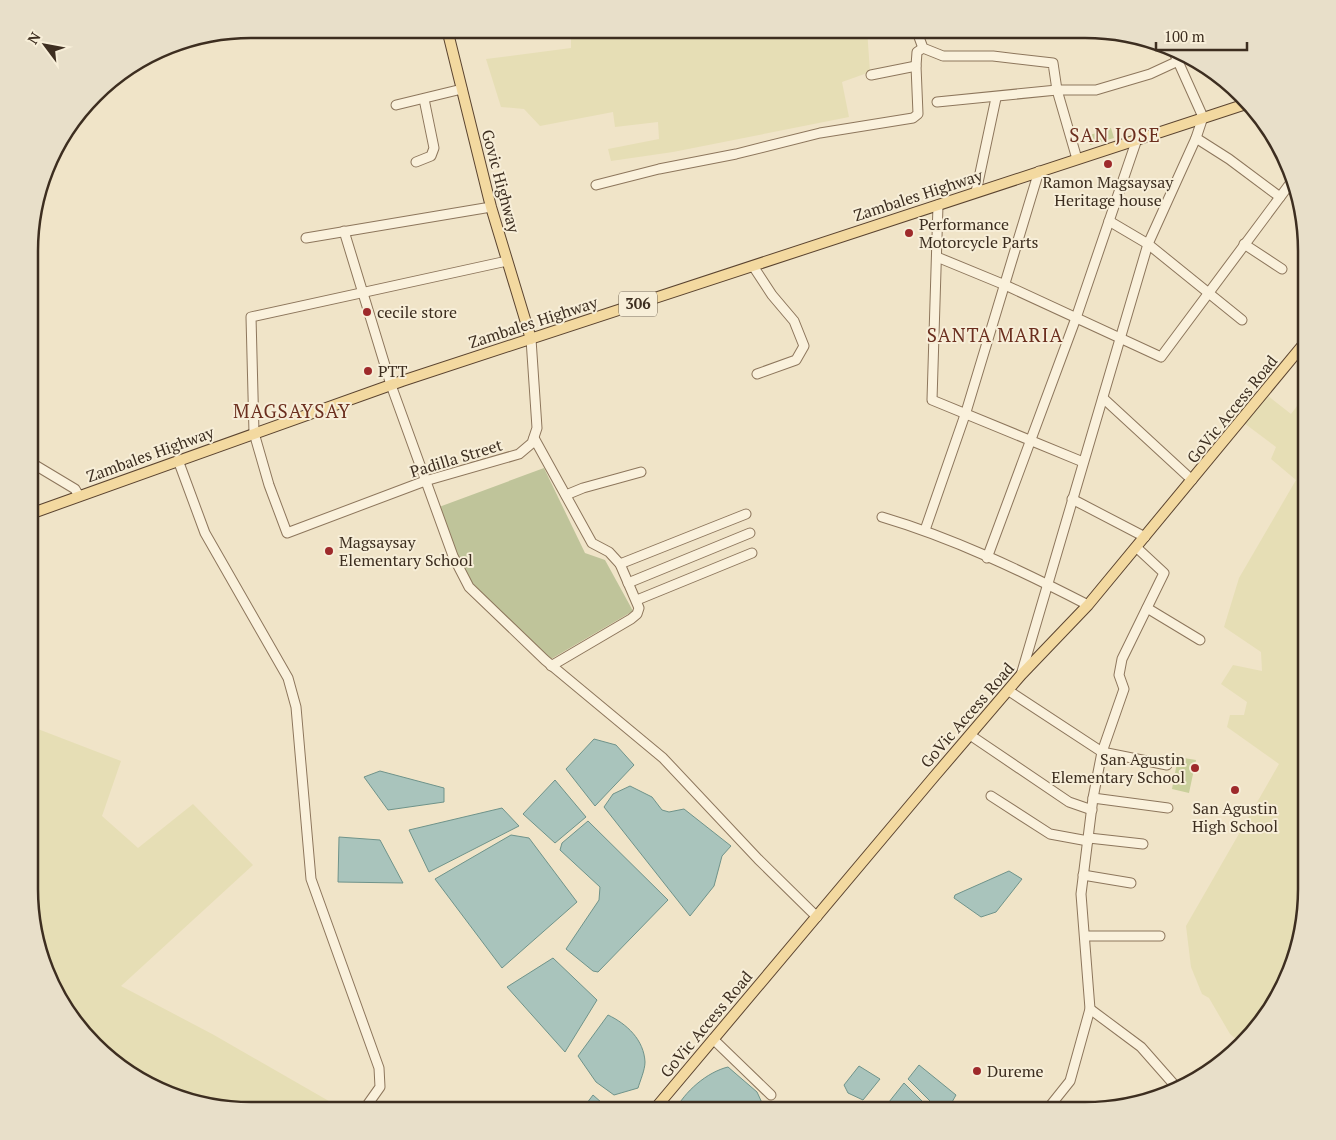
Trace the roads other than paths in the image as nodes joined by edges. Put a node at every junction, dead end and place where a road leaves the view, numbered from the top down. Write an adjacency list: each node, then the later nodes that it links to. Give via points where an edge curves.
1 (449, 38): 7 (main road, Govic Highway)
2 (919, 38): 3 (street)
3 (923, 48): 5 (street, via 917,52); 8 (street, via 942,56 993,56 1053,63)
4 (1179, 60): 8 (street, via 1150,74 1096,90); 14 (street)
5 (916, 66): 6 (street); 20 (street, via 918,114 913,118 820,133)
6 (871, 74)
7 (462, 89): 10 (street); 25 (main road, Govic Highway)
8 (1057, 90): 9 (street); 17 (street)
9 (996, 98): 11 (street); 22 (street)
10 (424, 99): 12 (street); 18 (street, via 434,148 431,156)
11 (937, 102)
12 (396, 105)
13 (1241, 105): 14 (main road, Zambales Highway / 306)
14 (1203, 117): 15 (street); 16 (main road, Zambales Highway / 306)
15 (1196, 138): 23 (street); 29 (street)
16 (1137, 139): 17 (main road, Zambales Highway / 306); 26 (street)
17 (1076, 158): 19 (main road, Zambales Highway / 306)
18 (416, 162)
19 (1039, 171): 22 (main road, Zambales Highway / 306); 35 (street)
20 (596, 185)
21 (1288, 186): 23 (street)
22 (976, 192): 24 (main road, Zambales Highway / 306)
23 (1280, 197): 30 (street)
24 (938, 205): 31 (street); 33 (main road, Zambales Highway / 306)
25 (491, 207): 27 (street); 32 (main road, Govic Highway)
26 (1109, 221): 29 (street); 38 (street)
27 (344, 231): 28 (street); 36 (street)
28 (306, 238)
29 (1148, 244): 37 (street); 40 (street)
30 (1244, 244): 34 (street); 37 (street)
31 (937, 257): 35 (street); 46 (street, via 932,400)
32 (507, 261): 36 (street); 41 (main road, Govic Highway)
33 (754, 266): 41 (main road, Zambales Highway / 306); 43 (street, via 772,296 794,321 804,346 796,360)
34 (1282, 269)
35 (1005, 285): 38 (street); 46 (street)
36 (363, 292): 44 (street); 47 (street, via 251,317)
37 (1208, 292): 39 (street); 40 (street, via 1161,357)
38 (1076, 318): 40 (street); 49 (street)
39 (1242, 320)
40 (1120, 337): 45 (street)
41 (531, 339): 44 (main road, Zambales Highway / 306); 48 (street, via 537,428)
42 (1298, 351): 54 (main road, GoVic Access Road)
43 (757, 374)
44 (391, 385): 47 (main road, Zambales Highway / 306); 55 (street)
45 (1102, 398): 51 (street); 54 (street)
46 (966, 412): 49 (street); 62 (street)
47 (254, 433): 50 (main road, Zambales Highway / 306); 55 (street, Padilla Street, via 287,533)
48 (534, 438): 55 (street, Padilla Street, via 519,454); 56 (street)
49 (1029, 440): 51 (street); 67 (street)
50 (178, 460): 57 (main road, Zambales Highway / 306); 96 (street, via 205,533 288,678 296,707 311,879 379,1068 380,1088)
51 (1083, 462): 58 (street)
52 (38, 467): 57 (street, via 75,489)
53 (641, 472): 56 (street)
54 (1192, 480): 64 (main road, GoVic Access Road)
55 (425, 481): 75 (street, via 453,556 469,587)
56 (566, 495): 68 (street, via 592,543 609,552)
57 (79, 496): 59 (main road, Zambales Highway / 306)
58 (1072, 500): 64 (street); 70 (street)
59 (38, 511)
60 (746, 514): 68 (street)
61 (882, 517): 62 (street)
62 (926, 530): 67 (street)
63 (750, 533): 69 (street)
64 (1145, 536): 65 (main road, GoVic Access Road)
65 (1136, 547): 72 (main road, GoVic Access Road); 73 (street, via 1164,573)
66 (752, 553): 71 (street)
67 (987, 558): 70 (street)
68 (620, 564): 69 (street)
69 (628, 584): 71 (street)
70 (1048, 584): 72 (street); 76 (street)
71 (637, 600): 75 (street, via 638,614)
72 (1088, 605): 76 (main road, GoVic Access Road)
73 (1147, 608): 74 (street); 79 (street, via 1122,659 1119,675 1124,690)
74 (1200, 640)
75 (552, 666): 89 (street, via 663,758)
76 (1021, 675): 77 (main road, GoVic Access Road)
77 (1009, 691): 78 (main road, GoVic Access Road); 79 (street)
78 (970, 735): 84 (street, via 1069,802); 89 (main road, GoVic Access Road)
79 (1102, 752): 80 (street); 82 (street)
80 (1167, 765)
81 (991, 796): 85 (street, via 1050,834)
82 (1093, 798): 83 (street); 84 (street)
83 (1168, 808)
84 (1092, 810): 85 (street)
85 (1088, 839): 86 (street); 87 (street)
86 (1143, 844)
87 (1083, 876): 88 (street); 90 (street, via 1081,894)
88 (1131, 883)
89 (817, 917): 93 (main road, GoVic Access Road)
90 (1085, 936): 91 (street); 92 (street)
91 (1160, 936)
92 (1090, 1009): 94 (street, via 1141,1046); 98 (street, via 1070,1081)
93 (713, 1039): 95 (street); 97 (main road, GoVic Access Road)
94 (1173, 1084)
95 (771, 1095)
96 (370, 1102)
97 (660, 1102)
98 (1056, 1102)

